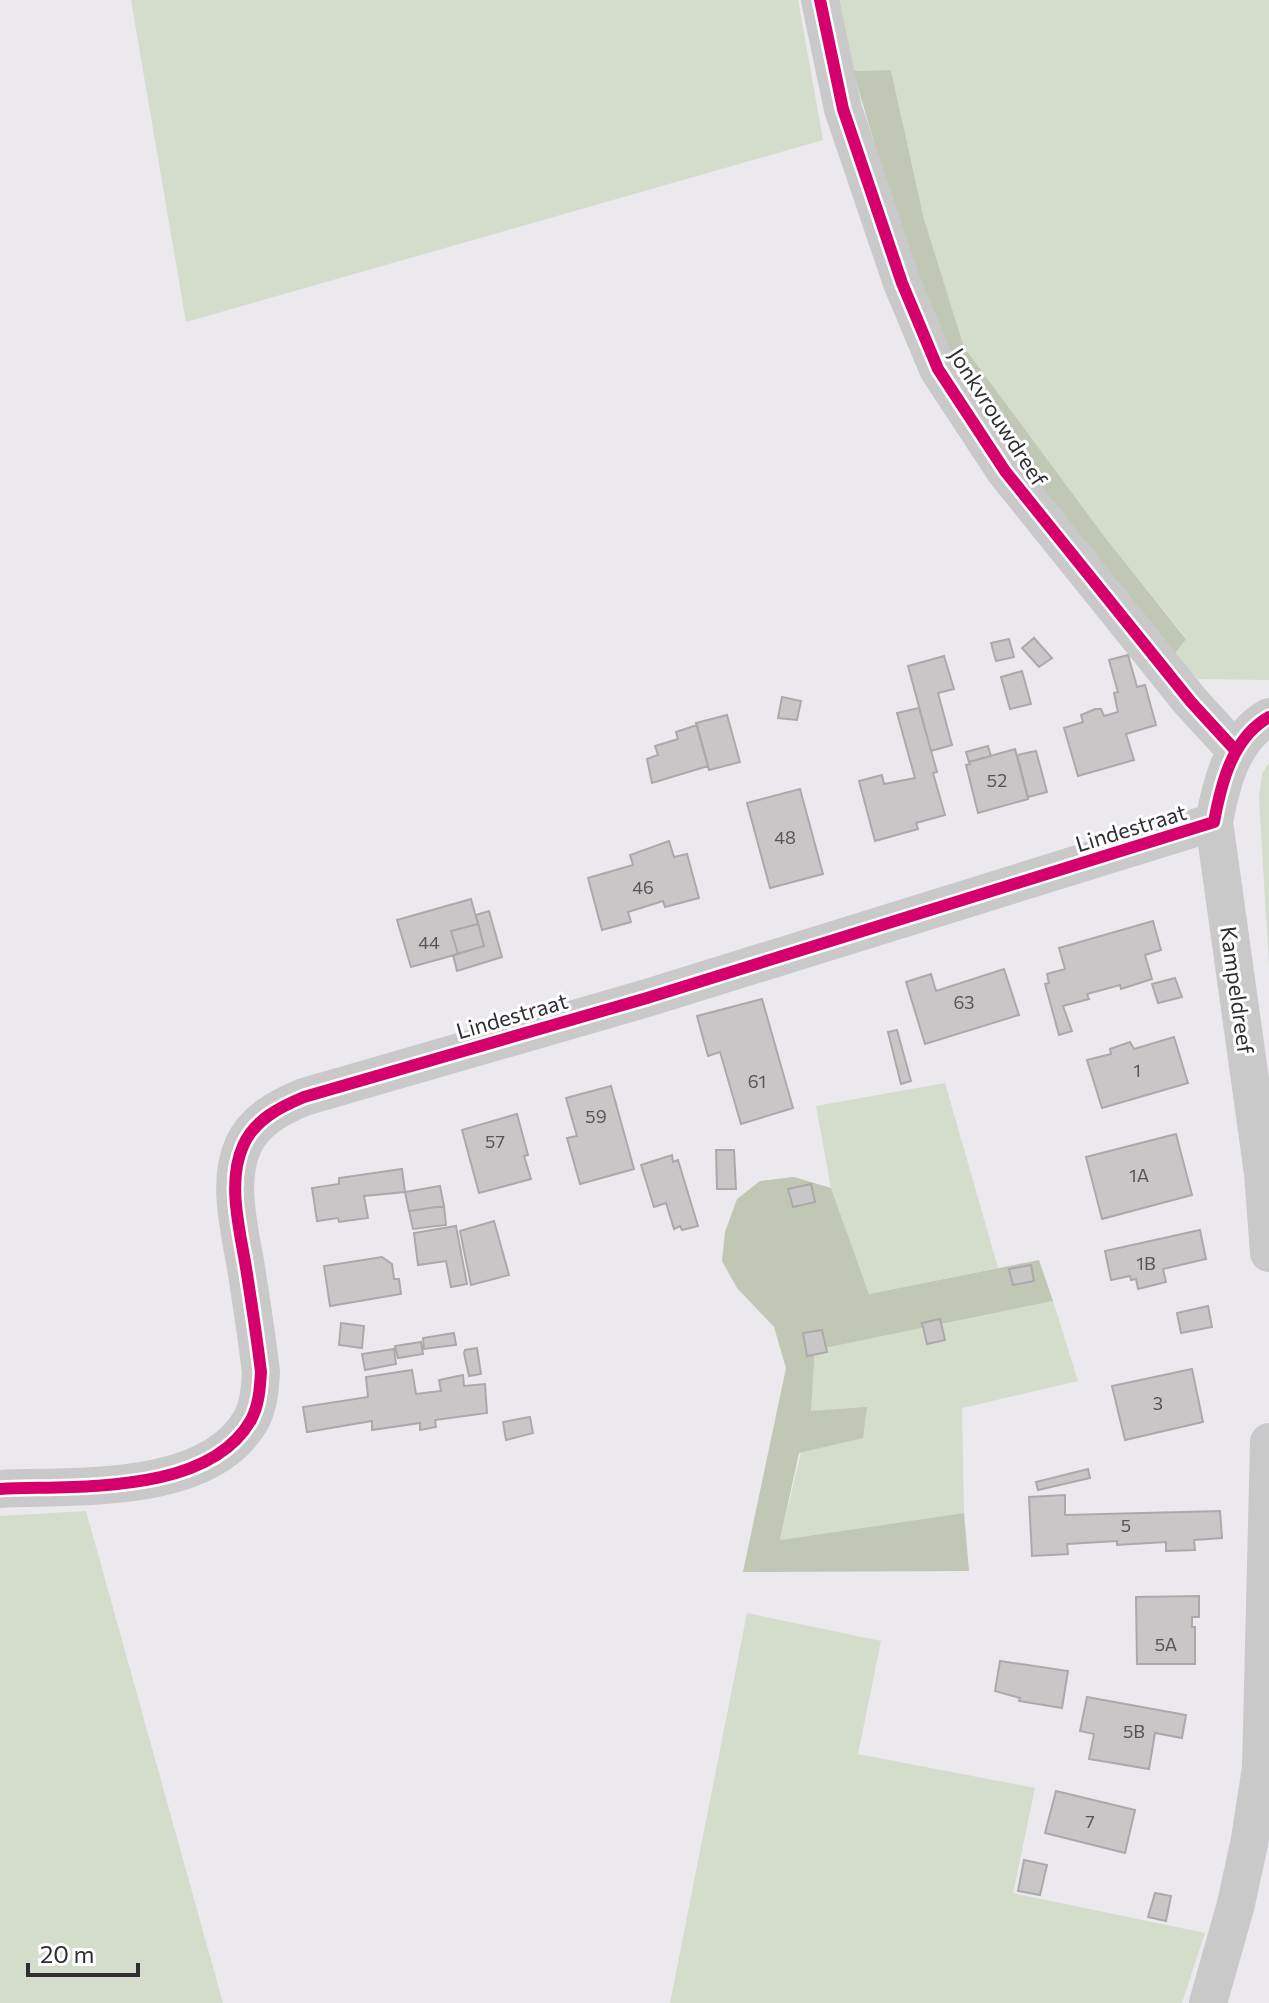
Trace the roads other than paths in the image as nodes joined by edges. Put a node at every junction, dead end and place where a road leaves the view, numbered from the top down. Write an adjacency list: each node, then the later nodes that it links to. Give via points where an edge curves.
1 (820, 0): 3 (street, Jonkvrouwdreef, via 843,109 902,283 938,369 1005,471)
2 (1269, 717): 3 (street, Lindestraat)
3 (1236, 751): 4 (street, Lindestraat)
4 (1214, 822): 5 (street, Kampeldreef, via 1263,1173); 7 (street, Lindestraat, via 282,1106 259,1123 243,1145 237,1167 236,1203 261,1372 259,1398 235,1442 194,1468 163,1476)
5 (1269, 1253)
6 (1269, 1442): 8 (street, via 1261,1768 1248,1852)
7 (0, 1489)
8 (1208, 2003)

